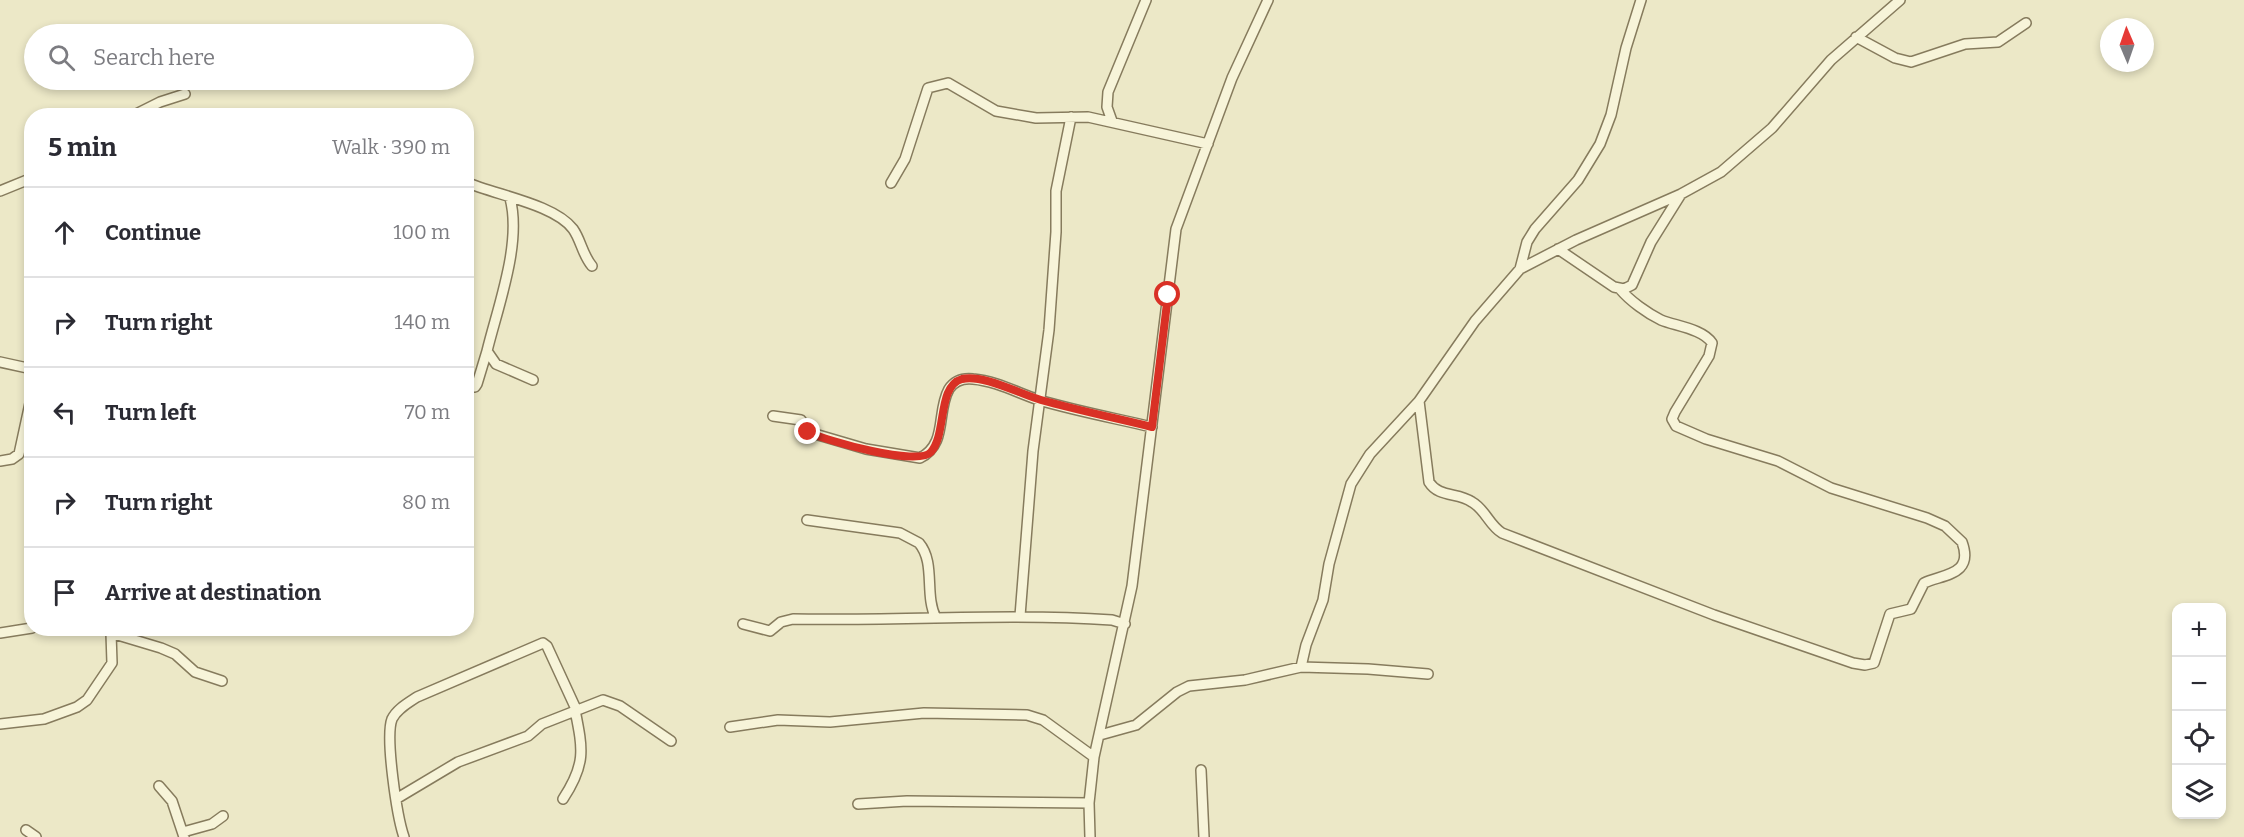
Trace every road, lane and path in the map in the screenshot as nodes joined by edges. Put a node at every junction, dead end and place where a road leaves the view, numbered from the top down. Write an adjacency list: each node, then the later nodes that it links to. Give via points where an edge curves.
1 (1146, 0): 10 (street, via 1108,92)
2 (1268, 0): 11 (street, via 1232,78)
3 (1641, 0): 22 (street, via 1600,144 1578,180 1535,229)
4 (1900, 0): 6 (street)
5 (2026, 23): 6 (street, via 1998,42 1965,44 1911,62)
6 (1856, 37): 16 (street, via 1772,128 1721,172)
7 (185, 94): 8 (street)
8 (148, 108)
9 (1071, 117): 10 (street); 13 (street, via 1028,117 996,111 948,83 939,83 928,88 922,100 905,159); 29 (street, via 1056,191 1056,245)
10 (1112, 121): 11 (street)
11 (1208, 144): 32 (street, via 1176,229)
12 (24, 181): 15 (street)
13 (891, 183)
14 (474, 185): 17 (street)
15 (0, 191)
16 (1681, 194): 20 (street); 23 (street, via 1651,242 1632,285)
17 (510, 198): 18 (street); 19 (street)
18 (532, 205): 19 (street); 21 (street, via 567,223)
19 (514, 218): 24 (street)
20 (1558, 249): 22 (street); 23 (street)
21 (592, 266)
22 (1520, 269): 30 (street, via 1474,321)
23 (1620, 289): 30 (street, via 1659,319 1703,335 1712,343 1709,356 1675,412 1672,419 1676,426 1778,461 1831,488 1927,518 1945,526 1962,542 1960,568 1950,576 1924,582 1911,609 1890,614 1874,663 1853,663 1746,627 1502,533 1489,524 1475,503 1432,487 1427,476)
24 (487, 351): 27 (street, via 496,364); 28 (street)
25 (0, 362): 26 (street)
26 (24, 367)
27 (533, 380)
28 (474, 387)
29 (1040, 400): 31 (street, via 987,381 961,380 948,391 941,429 931,453 920,458 832,441 808,432 801,420); 32 (street); 36 (street)
30 (1419, 401): 44 (street, via 1370,454 1351,484 1323,600)
31 (773, 416)
32 (1152, 427): 39 (street)
33 (24, 431): 34 (street, via 19,454)
34 (0, 461)
35 (807, 520): 37 (street, via 900,533 919,543 927,562 931,609)
36 (1020, 616): 37 (street); 39 (street, via 1112,620)
37 (936, 618): 38 (street, via 793,619 770,631)
38 (742, 624)
39 (1125, 624): 50 (street)
40 (24, 629): 41 (street)
41 (0, 633)
42 (110, 636): 48 (street, via 112,663 87,700 44,719)
43 (125, 636): 46 (street, via 175,654 195,672)
44 (1301, 667): 45 (street); 50 (street, via 1245,680 1189,686 1136,725)
45 (1428, 674)
46 (222, 681)
47 (575, 710): 51 (street, via 603,700); 55 (street, via 542,724 528,736 458,762); 55 (street, via 543,644 417,697 400,709 390,728); 56 (street, via 581,764)
48 (0, 724)
49 (729, 727): 52 (street, via 778,720 830,722 924,713 1027,715 1043,720)
50 (1100, 735): 52 (street)
51 (671, 741)
52 (1094, 757): 57 (street)
53 (1201, 770): 65 (street)
54 (159, 786): 61 (street, via 172,801)
55 (396, 799): 63 (street)
56 (563, 800)
57 (1089, 803): 58 (street); 64 (street)
58 (858, 804)
59 (223, 816): 61 (street)
60 (26, 830): 62 (street)
61 (184, 835)
62 (36, 837)
63 (404, 837)
64 (1090, 837)
65 (1204, 837)

